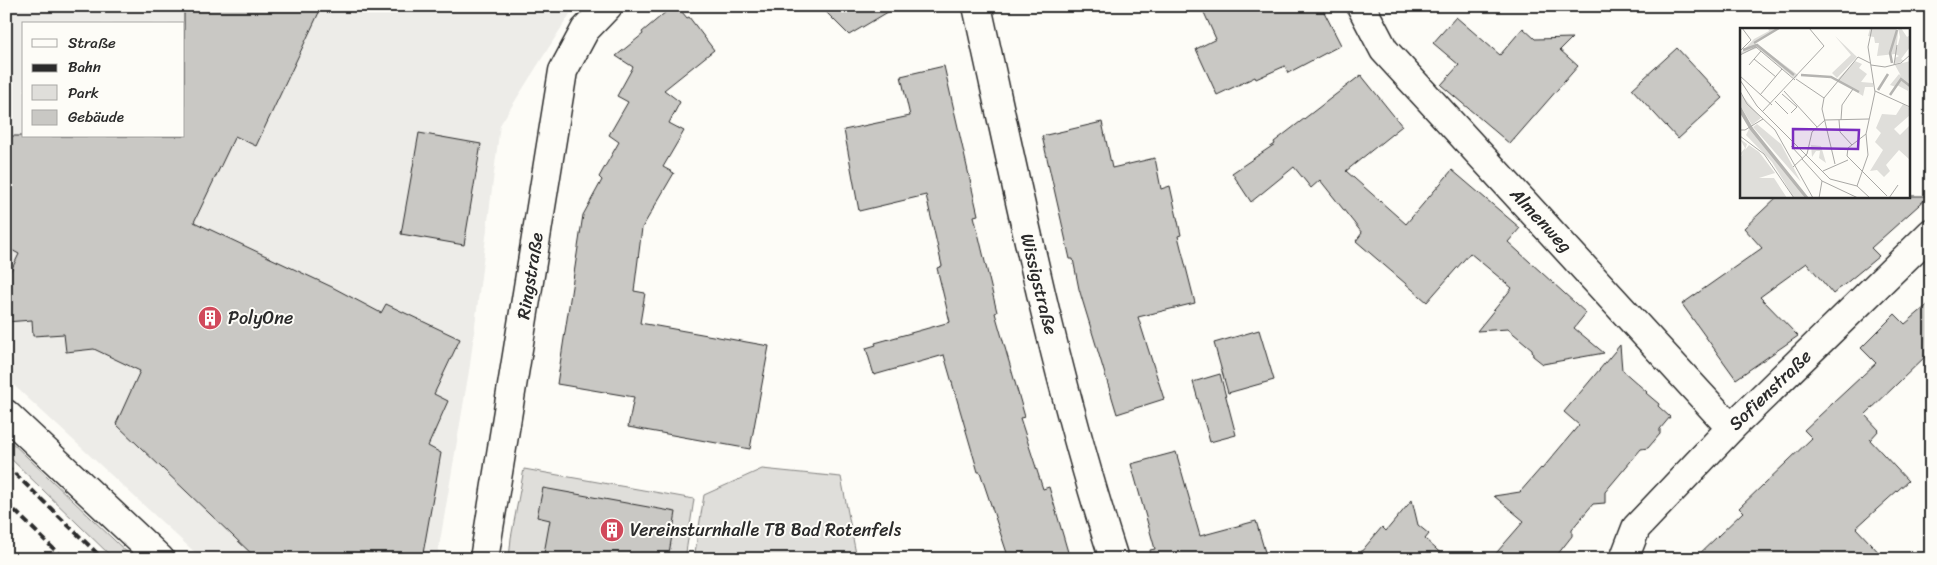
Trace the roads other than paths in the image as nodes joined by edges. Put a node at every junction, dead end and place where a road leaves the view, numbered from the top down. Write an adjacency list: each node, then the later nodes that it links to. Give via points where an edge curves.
1 (608, 6): 8 (street, Ringstraße, via 586,30 563,71)
2 (978, 6): 9 (street, Wissigstraße, via 1034,265 1071,412)
3 (1361, 6): 6 (street, Almenweg, via 1384,50)
4 (1931, 233): 6 (street, Sofienstraße)
5 (6, 414): 7 (street)
6 (1731, 428): 10 (street, Sofienstraße, via 1636,528)
7 (160, 559)
8 (484, 559)
9 (1114, 559)
10 (1624, 559)

